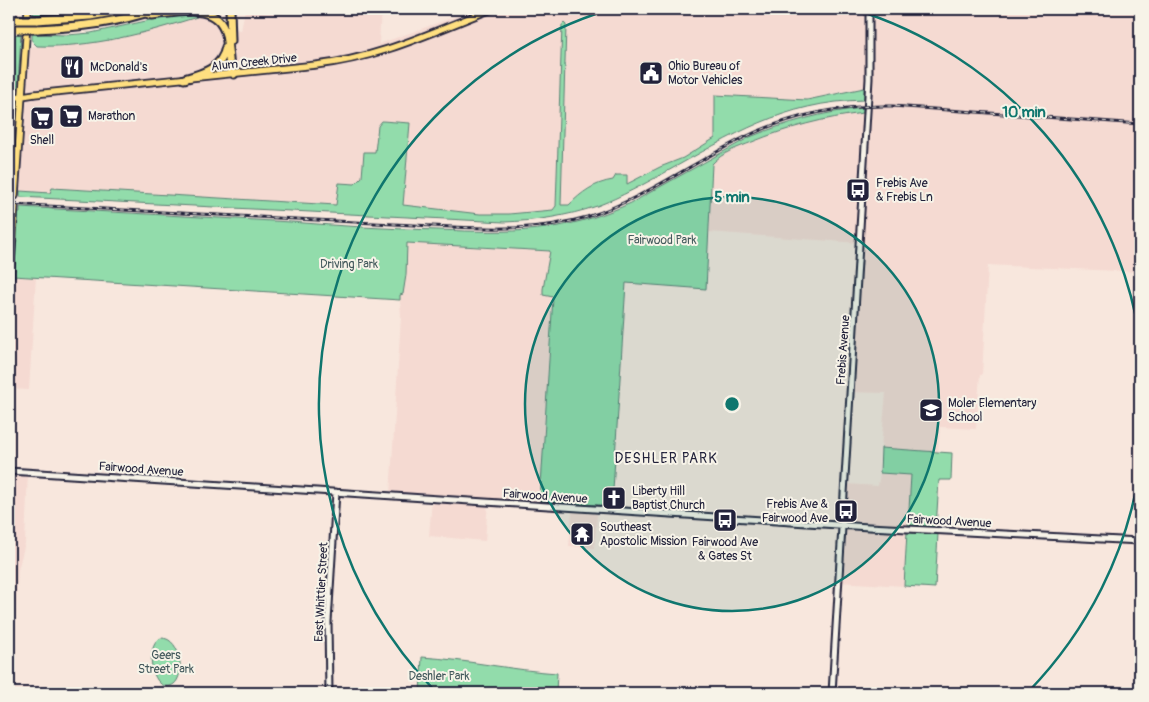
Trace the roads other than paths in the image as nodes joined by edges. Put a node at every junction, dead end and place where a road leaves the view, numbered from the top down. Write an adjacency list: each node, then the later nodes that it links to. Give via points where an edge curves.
1 (28, 9): 13 (main road)
2 (129, 9): 8 (highway, bridge, via 90,16)
3 (158, 9): 7 (highway)
4 (230, 9): 11 (highway)
5 (492, 9): 11 (main road, Alum Creek Drive, via 364,58)
6 (869, 9): 22 (street, Frebis Avenue, via 870,79)
7 (145, 13): 9 (highway, bridge, via 92,25); 10 (highway, via 205,12 221,24)
8 (9, 20)
9 (9, 29)
10 (226, 39): 11 (highway, via 230,70); 12 (highway, via 224,54 214,68)
11 (234, 74): 12 (main road, Alum Creek Drive)
12 (184, 79): 13 (main road, Alum Creek Drive)
13 (22, 96): 14 (main road, Alum Creek Drive); 16 (main road)
14 (9, 98)
15 (9, 187): 16 (street)
16 (16, 187): 17 (main road)
17 (15, 196)
18 (15, 206): 19 (main road)
19 (9, 294)
20 (9, 471): 21 (street, Fairwood Avenue)
21 (336, 492): 22 (street, Fairwood Avenue); 24 (street, East Whittier Street, via 328,622)
22 (842, 526): 23 (street, Fairwood Avenue); 25 (street, Frebis Avenue)
23 (1140, 541)
24 (329, 693)
25 (832, 693)

